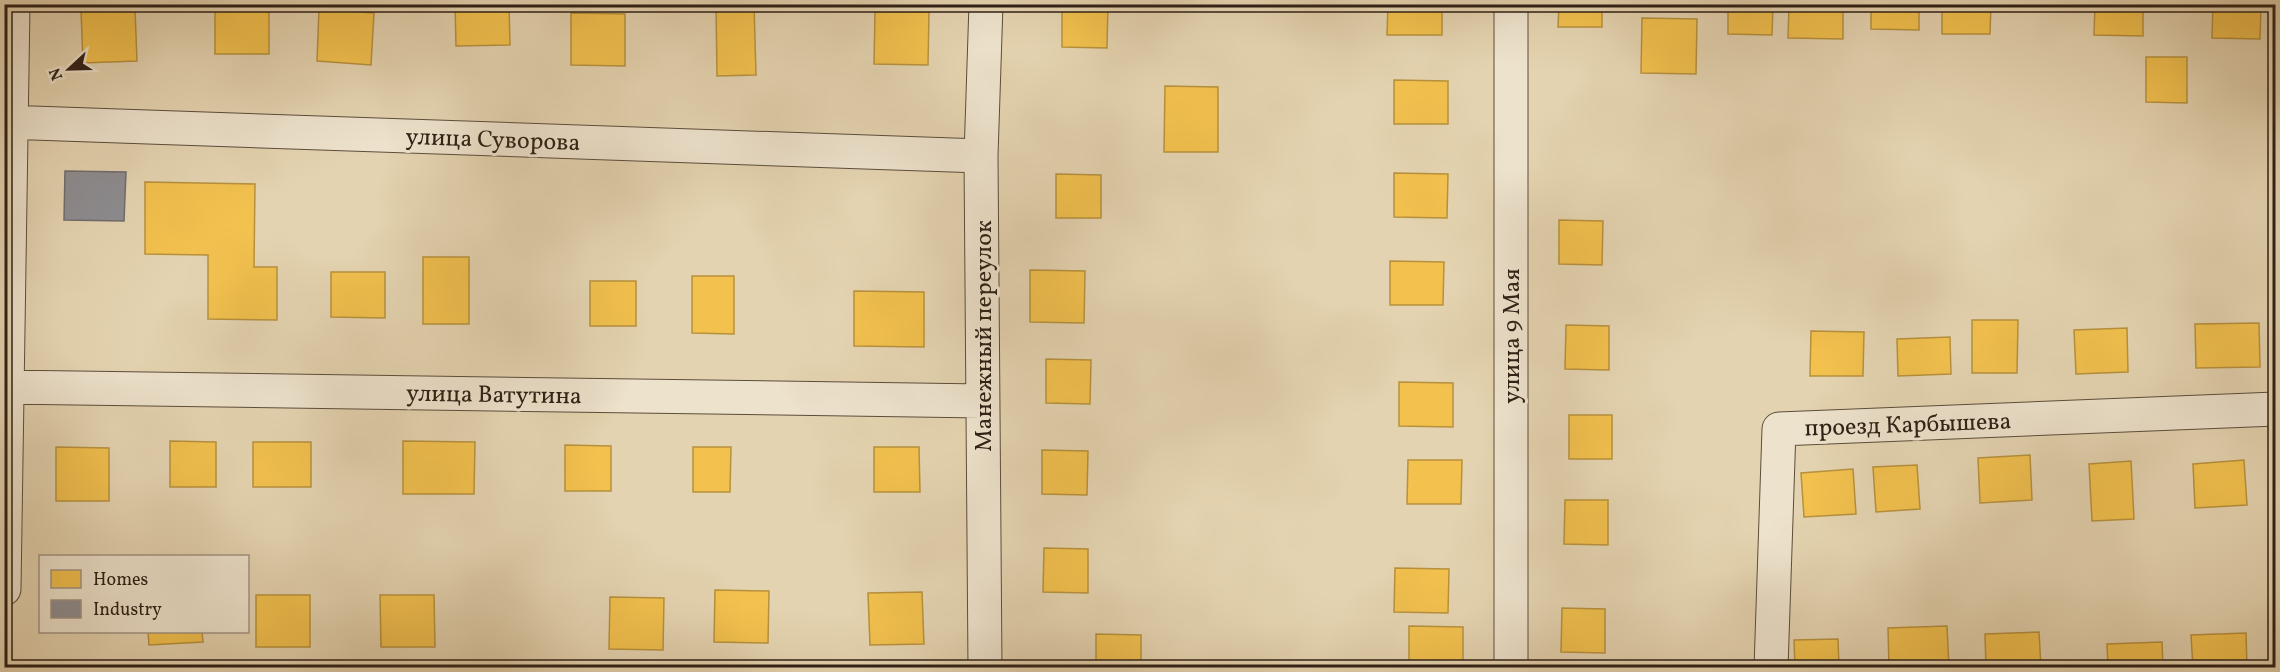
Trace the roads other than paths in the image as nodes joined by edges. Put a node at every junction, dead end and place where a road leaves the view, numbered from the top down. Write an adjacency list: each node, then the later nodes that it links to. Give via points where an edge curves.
1 (14, 4): 4 (street)
2 (986, 4): 5 (street, Манежный переулок)
3 (1511, 4): 11 (street, улица 9 Мая)
4 (9, 122): 5 (street, улица Суворова); 6 (street)
5 (981, 156): 7 (street, Манежный переулок)
6 (7, 387): 7 (street, улица Ватутина); 9 (street)
7 (983, 401): 10 (street, Манежный переулок)
8 (2276, 409): 12 (street, проезд Карбышева, via 1779,429)
9 (4, 589)
10 (985, 668)
11 (1511, 668)
12 (1771, 668)

